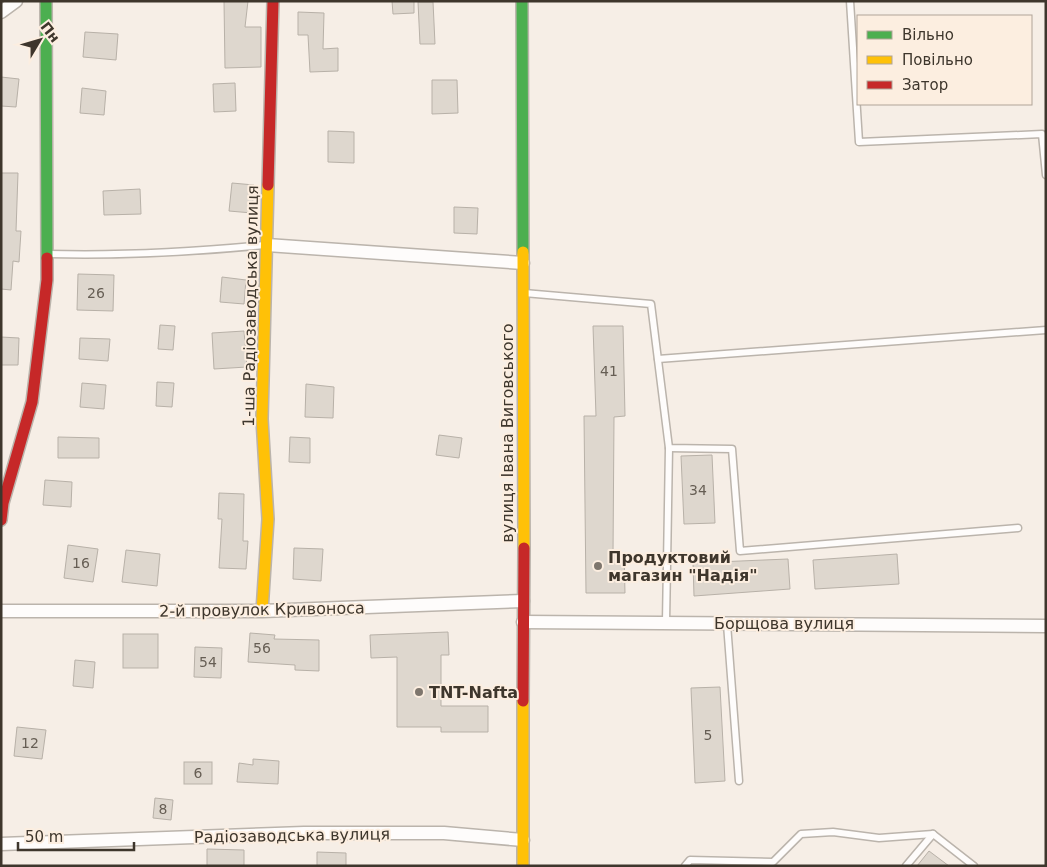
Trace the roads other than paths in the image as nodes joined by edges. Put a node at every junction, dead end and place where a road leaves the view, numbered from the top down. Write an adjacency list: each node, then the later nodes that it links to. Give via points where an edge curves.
1 (16, 1): 6 (street)
2 (46, 1): 9 (street)
3 (273, 1): 8 (street, 1-ша Радіозаводська вулиця)
4 (522, 1): 10 (street, вулиця Івана Виговського)
5 (850, 1): 7 (lane, via 859,142 1042,134)
6 (1, 12)
7 (1046, 175)
8 (268, 245): 9 (lane, via 188,252); 10 (street); 19 (street, 1-ша Радіозаводська вулиця, via 262,418 268,519)
9 (47, 254): 15 (street, via 47,280 32,402)
10 (523, 263): 11 (street, вулиця Івана Виговського)
11 (523, 293): 13 (lane, via 651,304); 17 (street, вулиця Івана Виговського)
12 (1046, 330): 13 (lane)
13 (658, 359): 14 (lane)
14 (669, 448): 16 (lane, via 732,449 740,551); 21 (lane)
15 (1, 520)
16 (1018, 528)
17 (523, 601): 19 (street, 2-й провулок Кривоноса); 20 (street, вулиця Івана Виговського)
18 (1, 611): 19 (street, 2-й провулок Кривоноса)
19 (262, 611)
20 (523, 622): 21 (street, Борщова вулиця); 26 (street, вулиця Івана Виговського)
21 (666, 622): 22 (street, Борщова вулиця)
22 (727, 622): 23 (street, Борщова вулиця); 24 (lane)
23 (1046, 626)
24 (739, 781)
25 (933, 834): 29 (lane, via 879,838 833,832 802,834 773,862 690,860); 30 (lane); 31 (lane)
26 (523, 840): 27 (street, Радіозаводська вулиця, via 444,833 304,833); 28 (street, вулиця Івана Виговського)
27 (1, 844)
28 (523, 866)
29 (685, 866)
30 (906, 866)
31 (974, 866)

